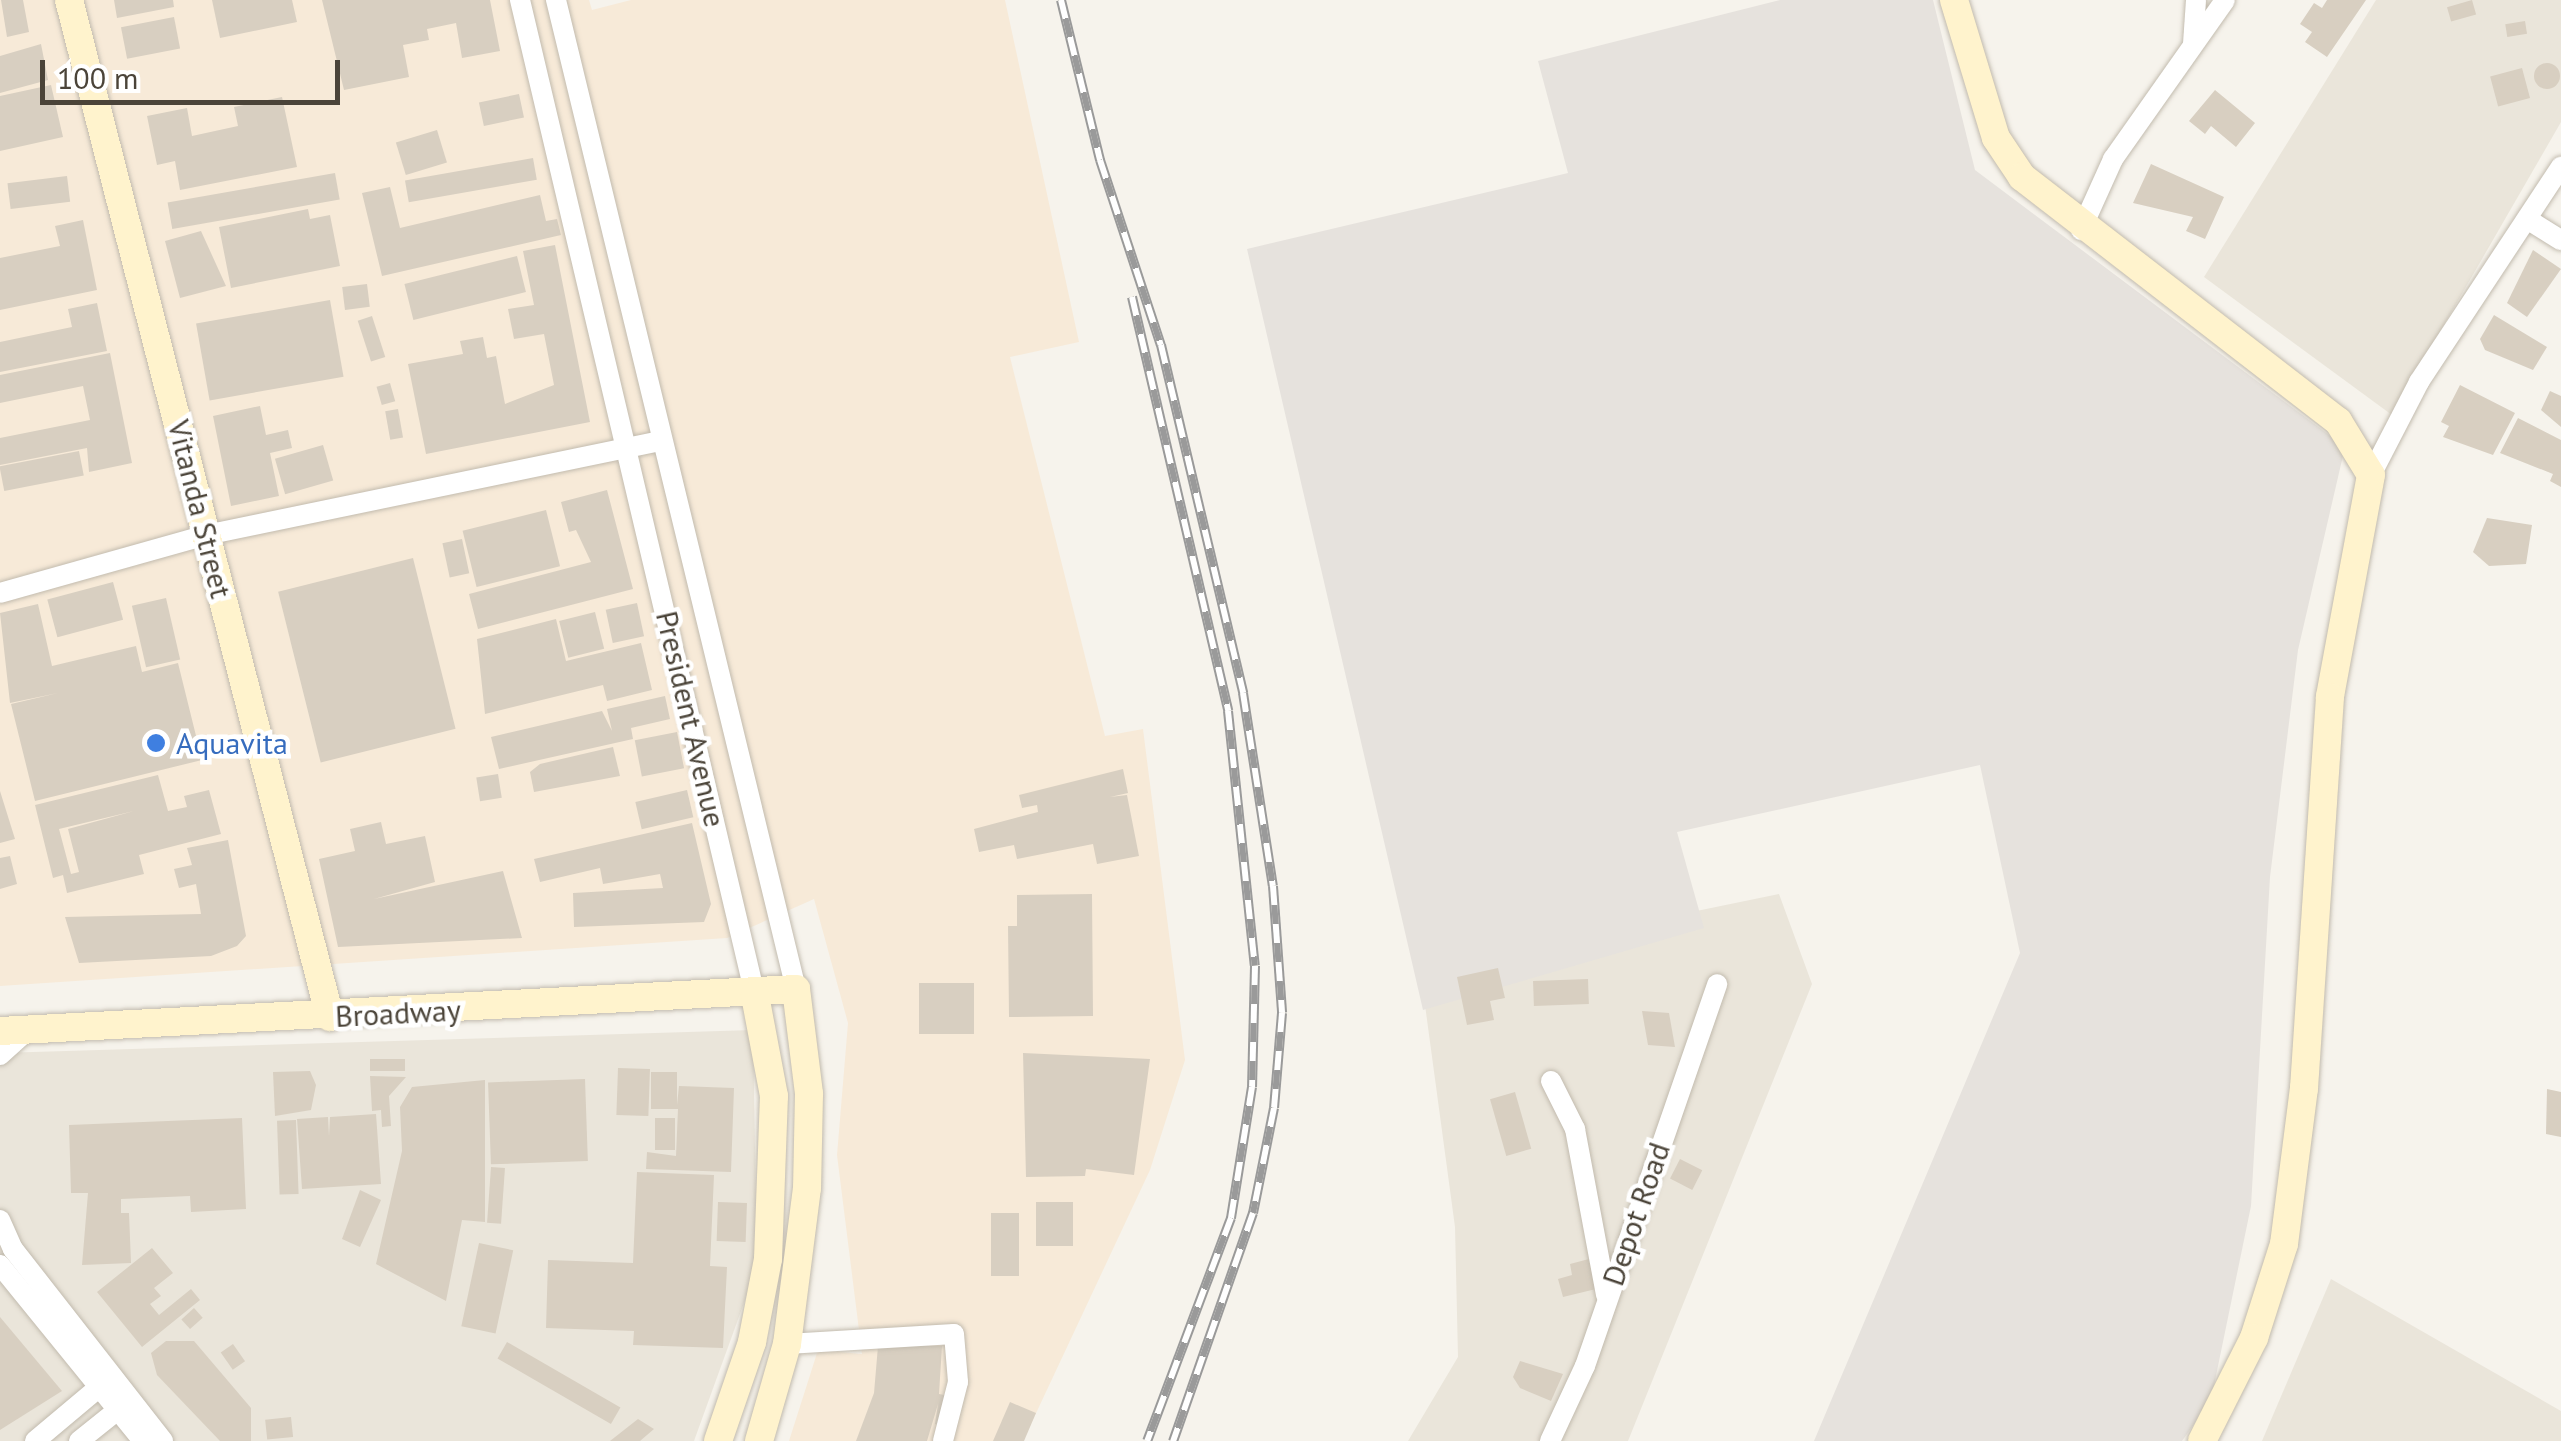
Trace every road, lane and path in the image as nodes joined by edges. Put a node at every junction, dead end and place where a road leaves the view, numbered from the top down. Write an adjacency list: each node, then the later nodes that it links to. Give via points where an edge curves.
1 (70, 0): 17 (street, Vitanda Street)
2 (520, 0): 10 (street, President Avenue)
3 (556, 0): 8 (street, President Avenue)
4 (1954, 0): 12 (street, via 1996,138 2022,177)
5 (2196, 0): 7 (street)
6 (2225, 0): 7 (street)
7 (2193, 44): 12 (street, via 2112,160)
8 (596, 165): 10 (street); 14 (street, President Avenue)
9 (2561, 167): 11 (street)
10 (560, 172): 15 (street, President Avenue)
11 (2527, 218): 13 (street); 16 (street, via 2419,382)
12 (2081, 230): 16 (street, via 2338,421)
13 (2561, 240)
14 (661, 441): 15 (street); 20 (street, President Avenue)
15 (629, 447): 17 (street); 21 (street, President Avenue)
16 (2371, 475): 43 (street, via 2330,696 2304,1088 2284,1244 2254,1338)
17 (206, 535): 18 (street); 22 (street, Vitanda Street)
18 (0, 593)
19 (1717, 984): 29 (street, Depot Road)
20 (796, 989): 21 (street, Broadway); 30 (street, President Avenue, via 809,1094 807,1188)
21 (755, 994): 22 (street, Broadway); 31 (street, President Avenue, via 774,1096 772,1189 761,1304)
22 (330, 1017): 23 (street, Broadway)
23 (28, 1030): 24 (street, Broadway); 25 (street)
24 (0, 1031)
25 (0, 1055)
26 (1551, 1081): 29 (street, via 1575,1129)
27 (0, 1220): 32 (street, via 13,1249)
28 (0, 1266): 32 (street)
29 (1606, 1297): 42 (street, Depot Road)
30 (787, 1344): 33 (street, President Avenue); 41 (street, via 954,1334 958,1382)
31 (742, 1379): 33 (street); 39 (street, President Avenue)
32 (106, 1382): 34 (street); 35 (street)
33 (775, 1384): 40 (street, President Avenue)
34 (125, 1405): 36 (street); 37 (street); 38 (street)
35 (35, 1441)
36 (80, 1441)
37 (143, 1441)
38 (163, 1441)
39 (718, 1441)
40 (759, 1441)
41 (943, 1441)
42 (1550, 1441)
43 (2202, 1441)

